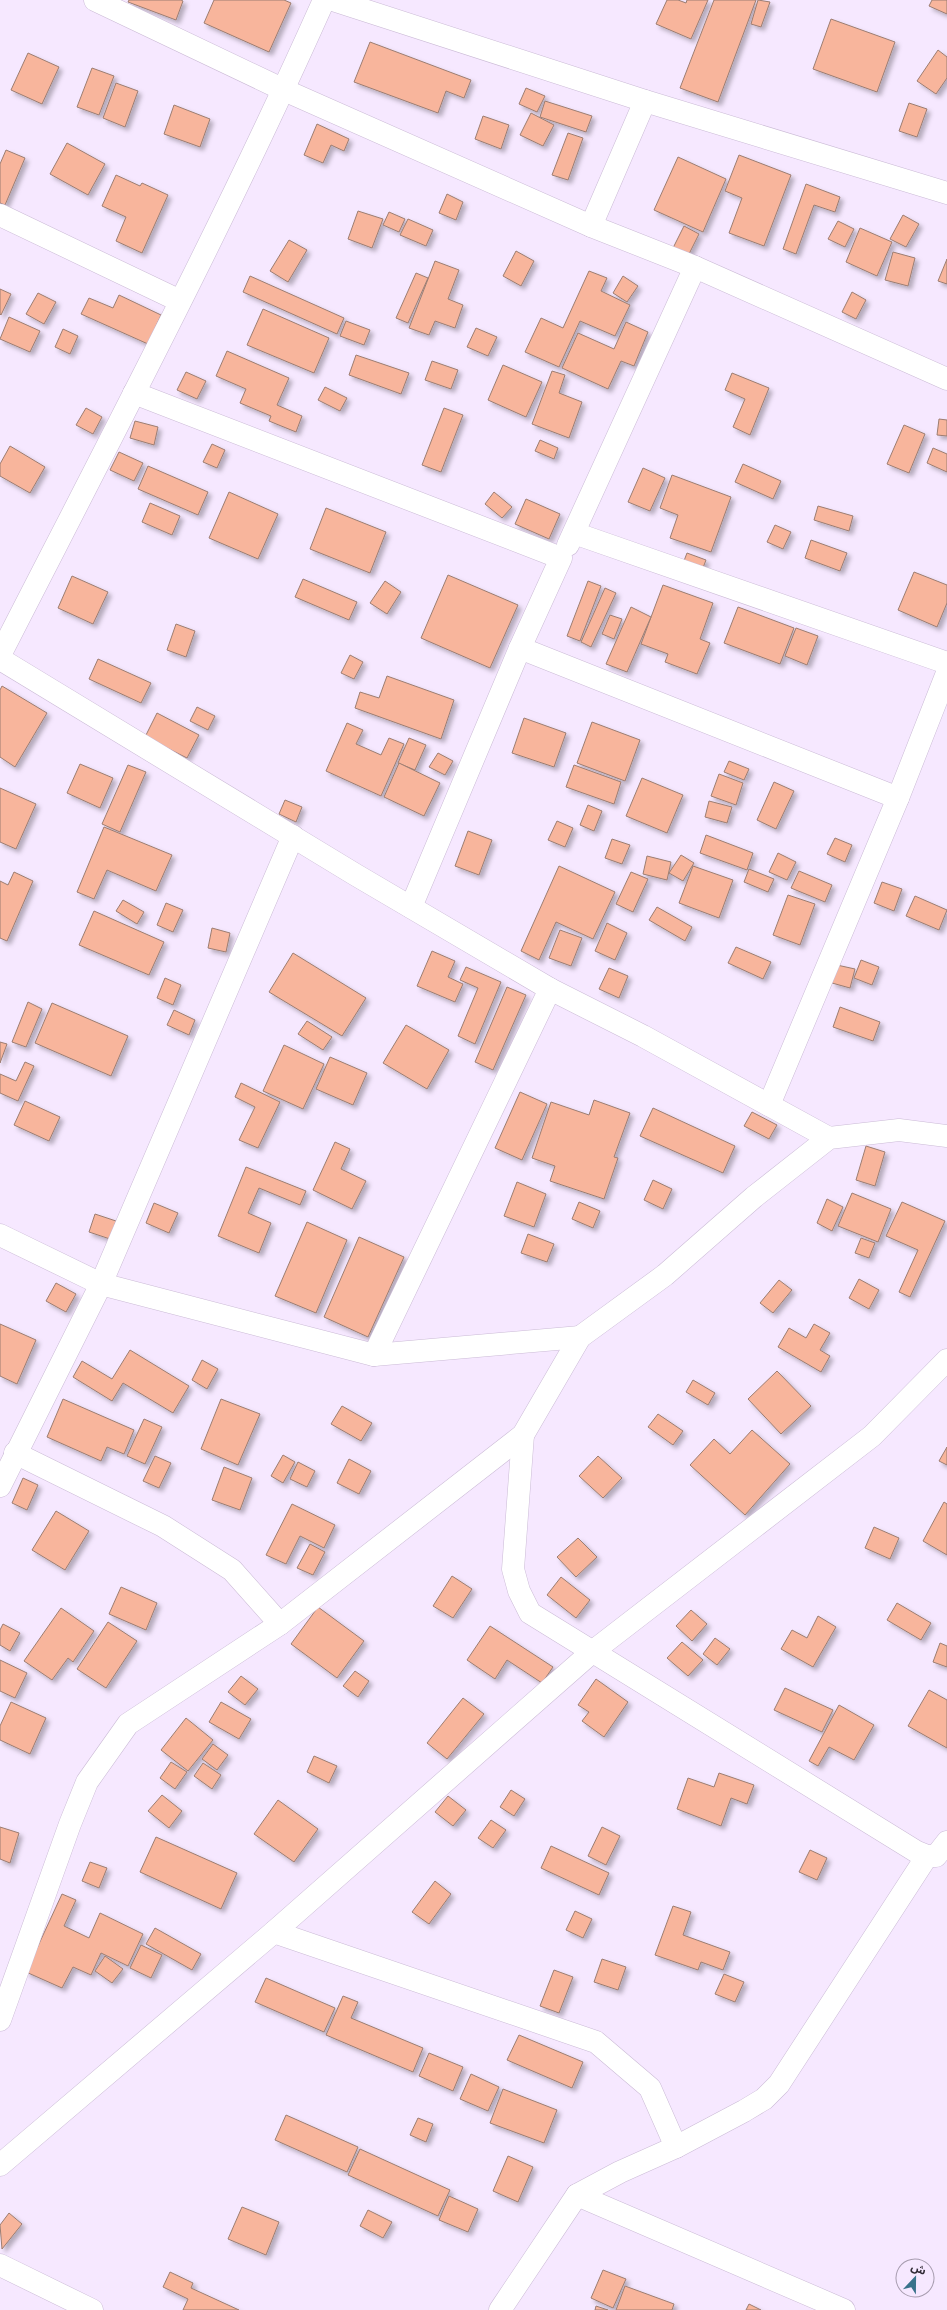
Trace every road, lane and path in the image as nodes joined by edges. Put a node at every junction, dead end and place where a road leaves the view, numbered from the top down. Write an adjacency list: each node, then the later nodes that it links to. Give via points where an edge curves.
1 (95, 0): 4 (street)
2 (324, 0): 4 (street)
3 (333, 0): 5 (street)
4 (284, 90): 8 (street); 10 (street)
5 (645, 101): 6 (street); 8 (street)
6 (947, 193)
7 (0, 215): 10 (street)
8 (591, 226): 9 (street)
9 (695, 267): 11 (street); 13 (street)
10 (180, 301): 12 (street)
11 (947, 379)
12 (134, 393): 14 (street); 16 (street)
13 (574, 533): 14 (street); 18 (street)
14 (561, 558): 15 (street)
15 (520, 648): 20 (street); 22 (street)
16 (0, 655)
17 (0, 659): 21 (street)
18 (947, 663)
19 (947, 673): 20 (street)
20 (898, 798): 24 (street)
21 (293, 836): 22 (street); 28 (street)
22 (410, 907): 23 (street)
23 (550, 989): 24 (street); 30 (street)
24 (769, 1104): 26 (street)
25 (947, 1136): 26 (street, via 899,1130)
26 (829, 1138): 29 (street, via 754,1198 666,1275)
27 (0, 1235): 28 (street)
28 (101, 1284): 30 (street); 33 (street)
29 (580, 1337): 30 (street); 32 (street)
30 (374, 1355)
31 (947, 1360): 36 (street, via 872,1436)
32 (523, 1435): 35 (street); 36 (street, via 513,1569 519,1591 530,1613)
33 (15, 1453): 34 (street); 35 (street, via 163,1526 232,1570)
34 (0, 1486)
35 (280, 1624): 40 (street, via 128,1724 87,1782)
36 (592, 1652): 38 (street); 39 (street)
37 (947, 1842): 38 (street, via 936,1856)
38 (927, 1856): 41 (street, via 779,2084 757,2103)
39 (274, 1932): 41 (street, via 596,2042 650,2088); 42 (street)
40 (0, 2020)
41 (676, 2147): 43 (street)
42 (0, 2166)
43 (577, 2195): 46 (street); 47 (street)
44 (0, 2265): 45 (street)
45 (92, 2310)
46 (500, 2310)
47 (844, 2310)

